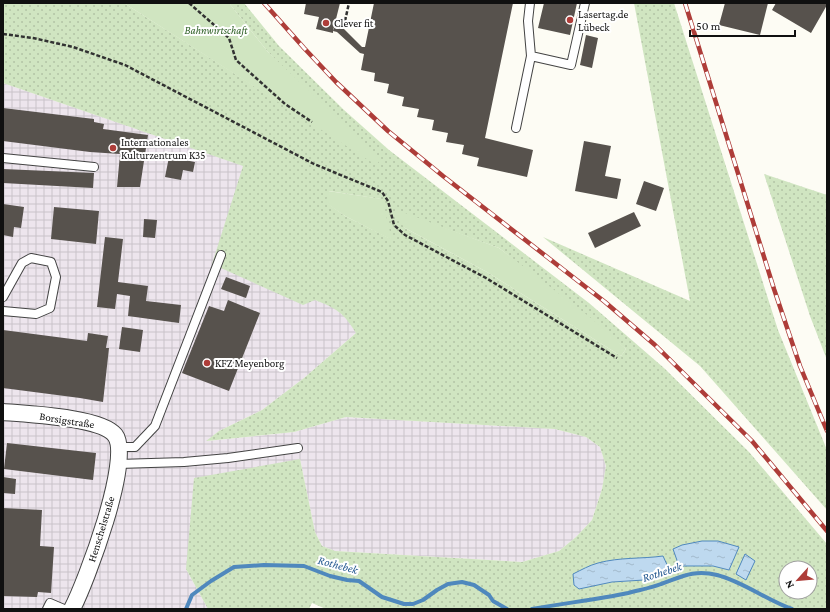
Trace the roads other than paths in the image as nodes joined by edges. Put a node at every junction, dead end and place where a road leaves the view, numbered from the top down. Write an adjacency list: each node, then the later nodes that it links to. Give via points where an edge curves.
1 (530, 3): 3 (lane, via 528,21)
2 (585, 3): 3 (lane, via 571,65)
3 (531, 56): 4 (lane)
4 (516, 128)
5 (3, 158): 6 (lane)
6 (94, 167)
7 (221, 255): 11 (lane, via 155,426 134,447)
8 (3, 296): 9 (lane, via 22,263 31,258 51,262 56,277 50,308 36,314)
9 (3, 311)
10 (3, 412): 11 (street, Borsigstraße, via 80,420 105,427 115,435)
11 (119, 447): 13 (street, Henschelstraße)
12 (298, 448): 13 (lane, via 184,462)
13 (118, 464): 16 (street, Henschelstraße, via 96,549)
14 (47, 609): 15 (lane, via 50,603)
15 (64, 609)
16 (72, 609)

